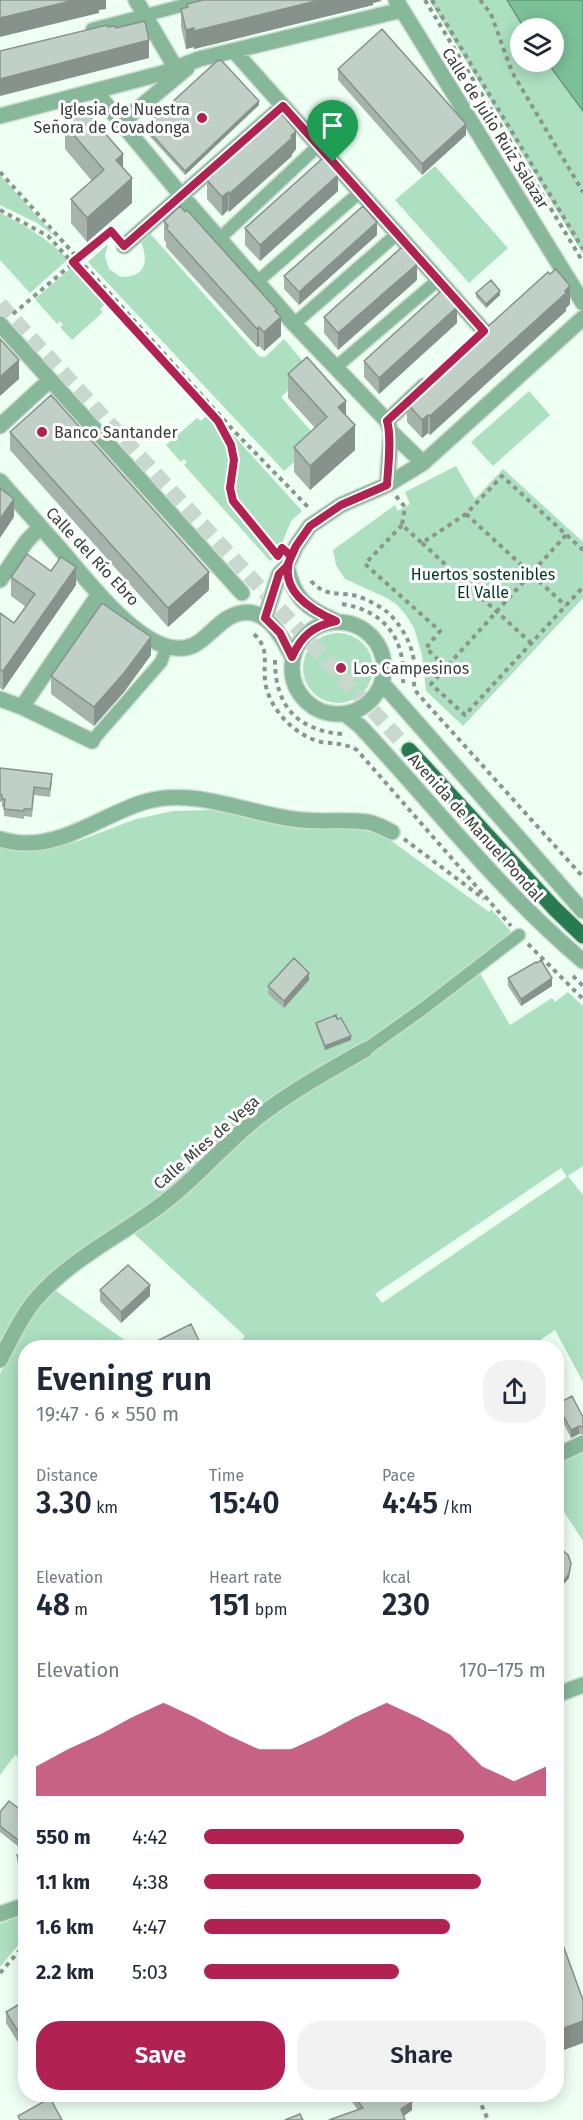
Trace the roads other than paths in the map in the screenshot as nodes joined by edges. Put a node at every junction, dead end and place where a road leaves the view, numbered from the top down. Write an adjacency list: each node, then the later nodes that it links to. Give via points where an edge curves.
1 (136, 0): 4 (street)
2 (204, 0): 4 (street)
3 (399, 5): 6 (street, Calle de Julio Ruiz Salazar); 21 (street, Calle de Julio Ruiz Salazar, via 555,268)
4 (145, 16): 5 (street); 8 (street)
5 (78, 32)
6 (234, 51): 7 (street, Calle de Julio Ruiz Salazar); 10 (street)
7 (199, 58): 8 (street, Calle de Julio Ruiz Salazar); 12 (street, Calle de Julio Ruiz Salazar)
8 (175, 68): 9 (street, Calle de Julio Ruiz Salazar)
9 (95, 91): 11 (street, Calle de Julio Ruiz Salazar); 12 (street)
10 (283, 106): 13 (street); 15 (street)
11 (0, 116)
12 (121, 123): 15 (street)
13 (318, 146): 14 (street); 17 (street)
14 (360, 192): 16 (street); 20 (street)
15 (181, 195): 17 (street); 18 (street)
16 (397, 234): 19 (street); 24 (street)
17 (219, 238): 20 (street)
18 (124, 246)
19 (438, 280): 25 (street); 26 (street)
20 (257, 282): 24 (street)
21 (583, 303)
22 (583, 318): 31 (street)
23 (0, 324): 28 (street)
24 (294, 324): 26 (street)
25 (484, 331)
26 (335, 368): 30 (street)
27 (436, 376): 30 (street)
28 (50, 380): 29 (street); 37 (street)
29 (0, 426)
30 (389, 427): 31 (street); 33 (street)
31 (423, 463): 33 (street)
32 (0, 481): 34 (street, Calle del Río Ebro)
33 (387, 485): 35 (street, via 360,495 319,519)
34 (40, 526): 36 (street); 38 (street, Calle del Río Ebro)
35 (285, 559): 39 (street); 40 (street, via 292,586 301,600)
36 (0, 580)
37 (242, 593)
38 (99, 594): 41 (street, Calle del Río Ebro, via 144,634); 45 (street)
39 (265, 618): 41 (street, via 247,613 236,615 194,645); 42 (street, via 280,633)
40 (336, 621): 42 (street, via 313,628 303,636); 43 (street, via 358,626 375,640 384,661)
41 (167, 646): 47 (street, via 161,662)
42 (292, 657): 46 (street, via 295,687 307,703 325,713)
43 (382, 684): 46 (street, via 368,703); 51 (street, Avenida de Manuel Pondal)
44 (0, 699): 45 (street)
45 (22, 707): 47 (street)
46 (345, 714): 54 (street, Avenida de Manuel Pondal, via 471,851)
47 (92, 741)
48 (409, 750): 53 (main road, Avenida de Manuel Pondal)
49 (392, 832): 50 (street, via 369,822 314,822 202,800 172,798 146,801 50,839 24,843)
50 (0, 839)
51 (583, 911)
52 (519, 935): 55 (street, Calle Mies de Vega)
53 (583, 936)
54 (583, 962)
55 (365, 1050): 56 (street, Calle Mies de Vega, via 256,1118 162,1205 103,1243 53,1283 24,1315)
56 (0, 1360)
57 (583, 1443): 58 (street)
58 (564, 1452)
59 (583, 1685): 60 (street)
60 (564, 1692)
61 (18, 1908): 62 (street)
62 (0, 1914)

